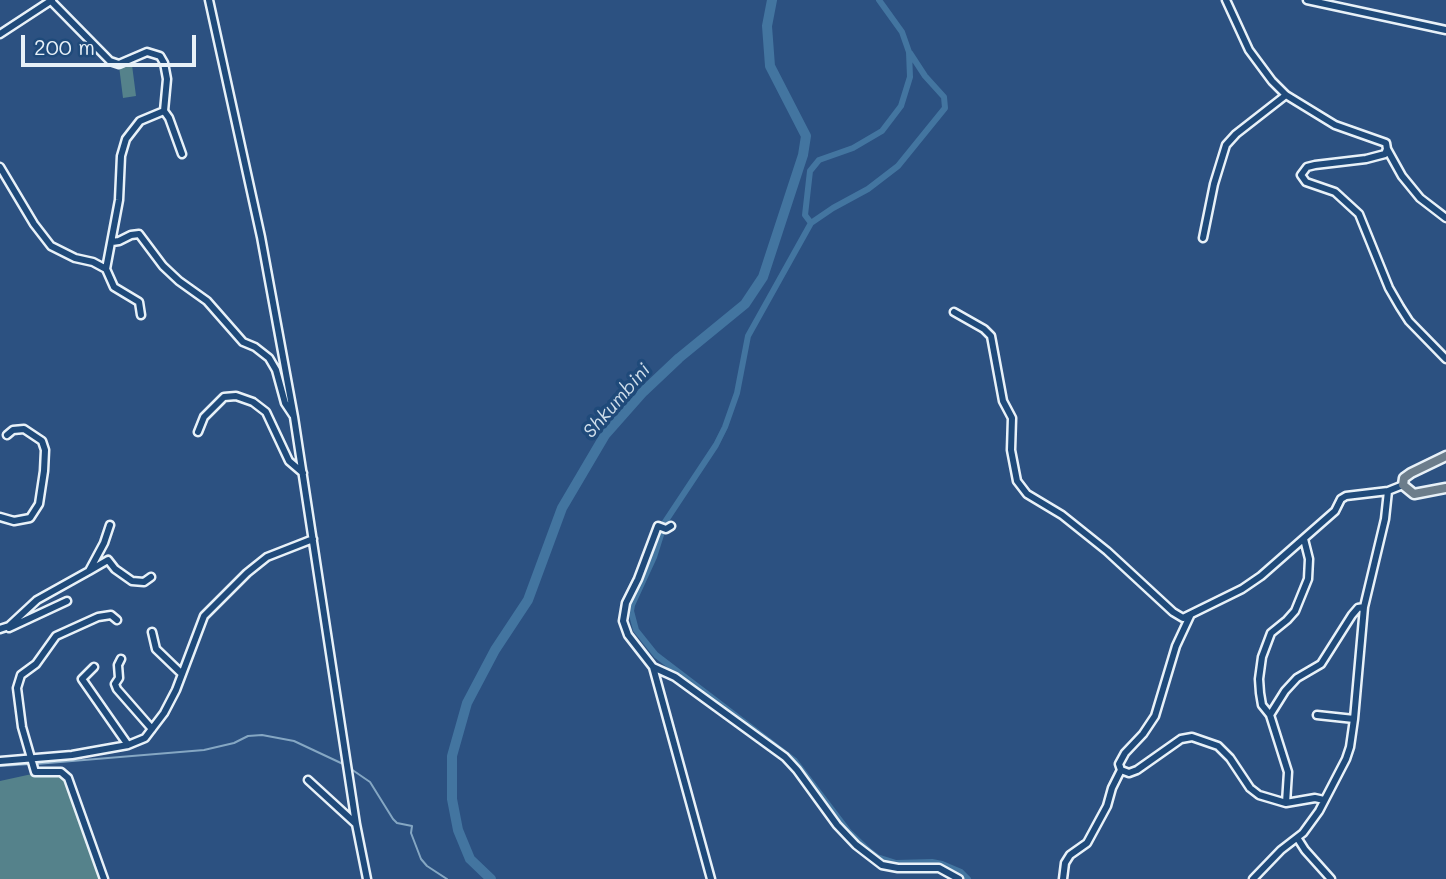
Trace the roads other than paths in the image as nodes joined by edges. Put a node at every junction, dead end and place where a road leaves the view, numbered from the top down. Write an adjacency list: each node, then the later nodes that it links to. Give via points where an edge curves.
1 (51, 0): 6 (street); 8 (street, via 110,61 119,64 147,52 160,56 167,79)
2 (209, 0): 19 (street, via 261,237)
3 (1226, 0): 7 (street, via 1249,50)
4 (1307, 0): 5 (street)
5 (1446, 30)
6 (0, 34)
7 (1286, 95): 9 (street, via 1335,125 1386,143); 13 (street, via 1226,145)
8 (164, 111): 10 (street); 14 (street, via 140,121 126,139)
9 (1387, 149): 12 (street, via 1420,198); 18 (street, via 1375,158 1307,167 1301,175 1306,182 1335,192 1359,214 1400,307)
10 (182, 154)
11 (0, 167): 15 (street, via 51,246)
12 (1446, 218)
13 (1203, 239)
14 (112, 242): 15 (street); 19 (street, via 139,234 179,281 207,301 243,342 269,358)
15 (106, 269): 17 (street, via 114,286 139,302)
16 (954, 313): 36 (street, via 991,336 1003,401 1012,418 1011,450 1017,481 1027,494 1107,551 1173,612 1183,618)
17 (141, 315)
18 (1446, 359)
19 (294, 417): 23 (street)
20 (198, 432): 23 (street, via 204,417 224,397 253,402 266,412 289,461)
21 (7, 435): 27 (street, via 24,429 42,441 44,471 39,504 30,518 14,521)
22 (1446, 456): 24 (main road, via 1411,473 1404,478)
23 (304, 474): 31 (street)
24 (1404, 485): 25 (main road, via 1414,494); 26 (street)
25 (1446, 488)
26 (1388, 491): 30 (street, via 1340,499 1335,511); 35 (street)
27 (0, 517)
28 (110, 525): 32 (street)
29 (665, 527): 42 (street, via 622,617 625,630)
30 (1304, 538): 36 (street, via 1242,589); 44 (street, via 1308,579 1294,611 1271,633 1262,657 1260,693)
31 (313, 539): 43 (street, via 267,557 219,600 204,616); 55 (street)
32 (89, 571): 33 (street, via 108,560 132,581); 38 (street, via 37,600)
33 (151, 577)
34 (67, 601): 38 (street)
35 (1364, 607): 44 (street, via 1352,615 1321,664 1297,678); 46 (street)
36 (1190, 616): 51 (street, via 1155,716 1125,753)
37 (117, 620): 50 (street, via 111,615 98,617 56,636 36,664 21,675 17,688 20,715)
38 (2, 629)
39 (152, 632): 43 (street, via 156,649)
40 (121, 659): 47 (street, via 117,689)
41 (94, 667): 48 (street, via 82,678)
42 (653, 667): 59 (street); 60 (street, via 675,677 785,757 837,825 882,865 939,868)
43 (182, 674): 47 (street)
44 (1270, 715): 54 (street, via 1288,772)
45 (1317, 715): 46 (street)
46 (1354, 719): 53 (street, via 1350,747)
47 (152, 729): 48 (street, via 145,738)
48 (128, 745): 50 (street)
49 (0, 761): 50 (street)
50 (32, 762): 57 (street, via 35,772 61,772 68,778)
51 (1121, 771): 54 (street, via 1138,770 1181,739 1192,737 1218,746 1259,795); 61 (street, via 1087,843 1065,863)
52 (308, 780): 55 (street)
53 (1324, 800): 54 (street); 56 (street)
54 (1286, 803)
55 (356, 824): 58 (street)
56 (1298, 839): 62 (street); 63 (street)
57 (104, 879)
58 (367, 879)
59 (711, 879)
60 (959, 879)
61 (1063, 879)
62 (1253, 879)
63 (1331, 879)

